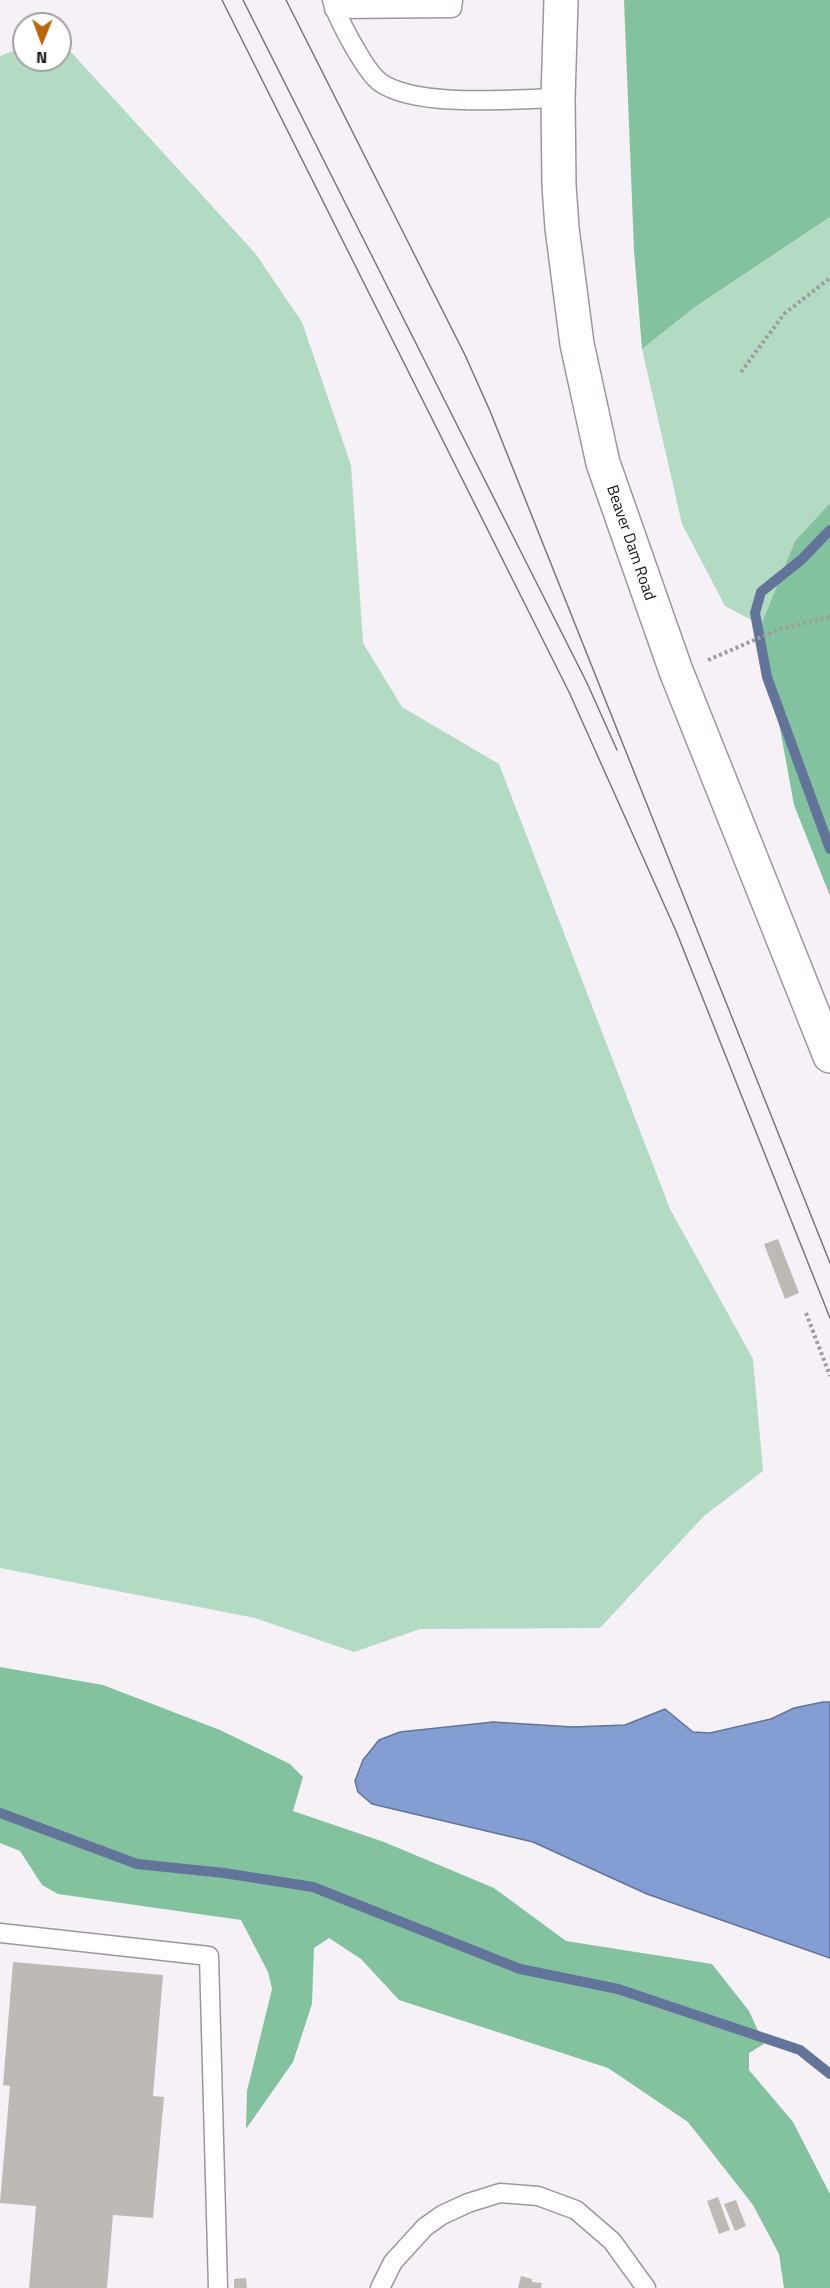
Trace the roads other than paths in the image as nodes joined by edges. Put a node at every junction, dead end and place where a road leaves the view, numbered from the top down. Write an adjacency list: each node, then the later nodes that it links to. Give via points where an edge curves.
1 (453, 0): 3 (lane, via 452,8)
2 (561, 0): 4 (main road, Beaver Dam Road)
3 (333, 4): 4 (lane, via 360,56 379,82 404,94 436,99)
4 (558, 98): 5 (main road, Beaver Dam Road, via 559,184 568,284 576,344 603,463 676,671)
5 (830, 1056)
6 (0, 1933): 7 (lane, via 209,1956)
7 (218, 2288)
8 (380, 2288): 9 (lane, via 393,2262 425,2227 468,2203 500,2193 538,2196 576,2210 612,2241)
9 (646, 2288)

